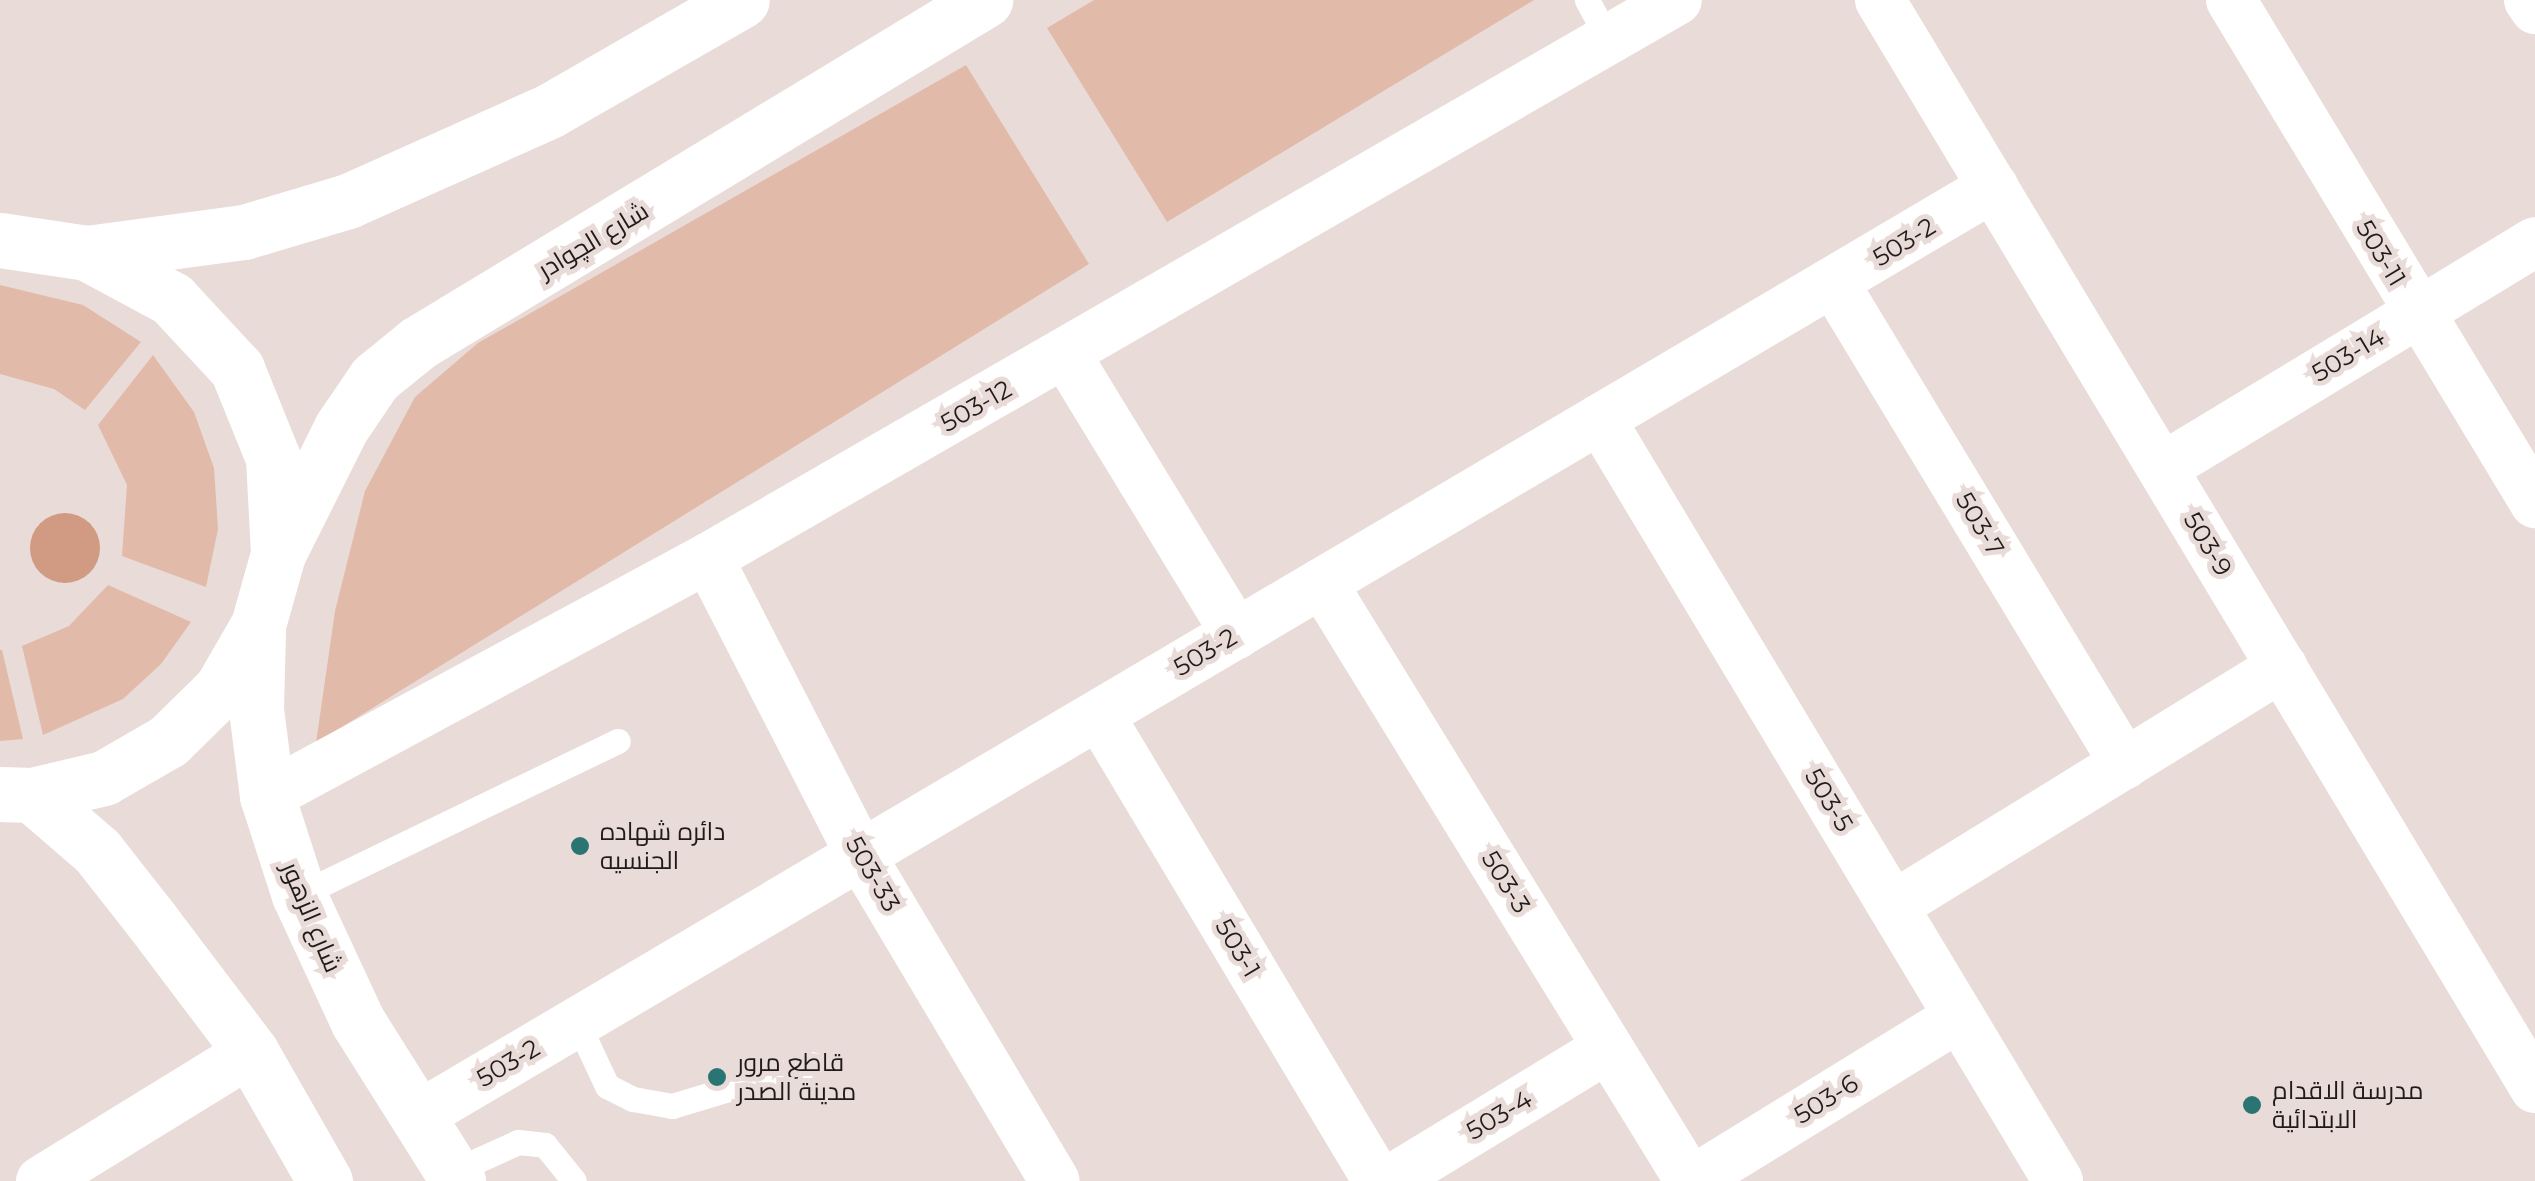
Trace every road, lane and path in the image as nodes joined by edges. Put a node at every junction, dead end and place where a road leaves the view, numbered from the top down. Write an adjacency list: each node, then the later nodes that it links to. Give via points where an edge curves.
1 (742, 0): 12 (main road, via 551,110 348,200 244,232)
2 (985, 0): 19 (main road, شارع الچوادر, via 418,343 376,378 341,428)
3 (1677, 0): 8 (street, 503-12)
4 (1880, 0): 9 (street, 503-9)
5 (2230, 0): 14 (street, 503-11)
6 (2529, 0): 7 (street)
7 (2535, 10)
8 (1597, 20): 15 (street, 503-12)
9 (1993, 187): 13 (street, 503-2); 17 (street, 503-9)
10 (0, 240): 12 (main road)
11 (2535, 242): 14 (street, 503-14)
12 (88, 253): 19 (main road, via 172,299 237,370 273,458)
13 (1835, 286): 16 (street, 503-2); 27 (street, 503-7)
14 (2417, 313): 17 (street, 503-14); 18 (street, 503-11)
15 (1066, 355): 20 (street, 503-12); 23 (street)
16 (1600, 419): 21 (street, 503-2); 32 (street, 503-5)
17 (2162, 468): 24 (street, 503-9)
18 (2535, 503)
19 (278, 554): 22 (main road)
20 (708, 558): 29 (street, 503-12); 30 (street, 503-33)
21 (1322, 583): 23 (street, 503-2); 35 (street, 503-3)
22 (258, 625): 28 (main road, via 221,689 168,741 104,778); 29 (main road, شارع الزهور, via 256,709)
23 (1236, 634): 25 (street, 503-2)
24 (2282, 668): 27 (street); 38 (street, 503-9)
25 (1099, 715): 30 (street, 503-2); 45 (street, 503-1)
26 (618, 741): 31 (lane)
27 (2125, 764): 32 (street)
28 (16, 794): 36 (main road, via 97,851)
29 (267, 796): 31 (main road, شارع الزهور)
30 (861, 856): 34 (street, 503-2); 44 (street, 503-33)
31 (299, 895): 39 (main road, شارع الزهور, via 358,1022)
32 (1892, 906): 33 (street, 503-5)
33 (1959, 1016): 47 (street, 503-6); 48 (street, 503-5)
34 (577, 1022): 37 (lane, via 607,1086 653,1103 672,1106); 39 (street, 503-2)
35 (1608, 1048): 46 (street, 503-4); 47 (street, 503-3)
36 (250, 1052): 41 (street); 42 (main road)
37 (812, 1064)
38 (2535, 1088)
39 (418, 1116): 40 (main road, شارع الزهور)
40 (455, 1176): 43 (lane, via 518,1142 545,1145)
41 (41, 1181)
42 (325, 1181)
43 (574, 1181)
44 (1055, 1181)
45 (1378, 1181)
46 (1389, 1181)
47 (1691, 1181)
48 (2058, 1181)

